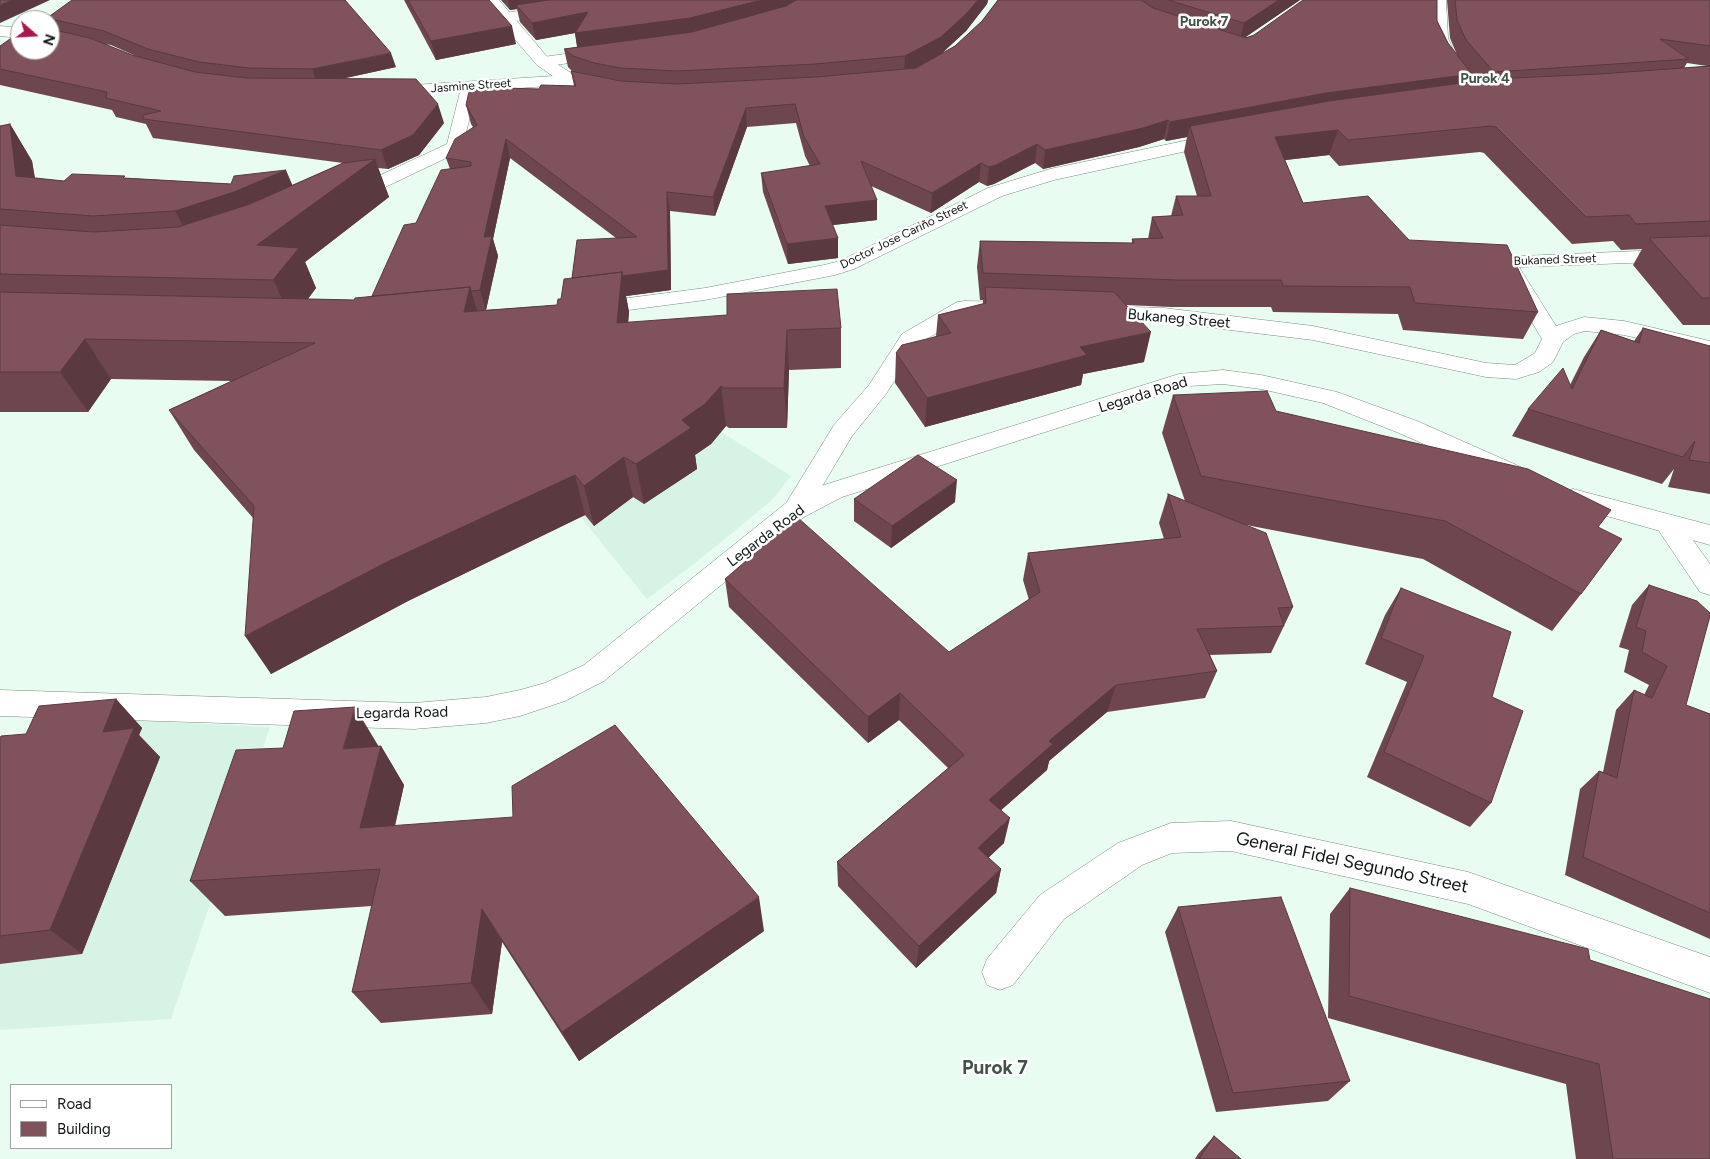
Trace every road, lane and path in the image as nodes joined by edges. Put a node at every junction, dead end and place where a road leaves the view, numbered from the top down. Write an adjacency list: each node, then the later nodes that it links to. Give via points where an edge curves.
1 (492, 0): 4 (street)
2 (627, 0): 4 (street)
3 (1439, 2): 7 (street, via 1440,38 1450,60)
4 (504, 18): 6 (street)
5 (618, 52): 6 (street)
6 (544, 62): 8 (street)
7 (1462, 75)
8 (570, 80): 9 (street, Jasmine Street); 11 (street)
9 (469, 88): 10 (street, Jasmine Street); 13 (street)
10 (375, 91)
11 (624, 94)
12 (1244, 134): 18 (street, Doctor Jose Cariño Street, via 1050,175 995,192 847,265 828,271 705,294)
13 (455, 147): 14 (street); 15 (street)
14 (442, 174)
15 (332, 205)
16 (1710, 254): 20 (street, Bukaned Street, via 1505,261)
17 (1026, 309): 22 (street, via 965,308 910,339 878,389 843,431)
18 (570, 311)
19 (1075, 311): 20 (street, Bukaneg Street, via 1164,315 1313,333 1486,370 1516,372 1531,368 1545,357)
20 (1553, 339): 21 (street, via 1566,329 1584,324 1640,331)
21 (1710, 348)
22 (795, 510): 23 (street, Legarda Road, via 833,491 1188,379 1223,377 1329,397 1408,427 1585,503); 26 (street, Legarda Road, via 594,673 554,692 520,703 486,710 414,716)
23 (1668, 525): 24 (street, Legarda Road); 25 (street)
24 (1710, 535)
25 (1710, 585)
26 (0, 703)
27 (1000, 972): 28 (street, General Fidel Segundo Street, via 1052,907 1130,854 1171,838 1231,836 1468,888)
28 (1710, 975)

